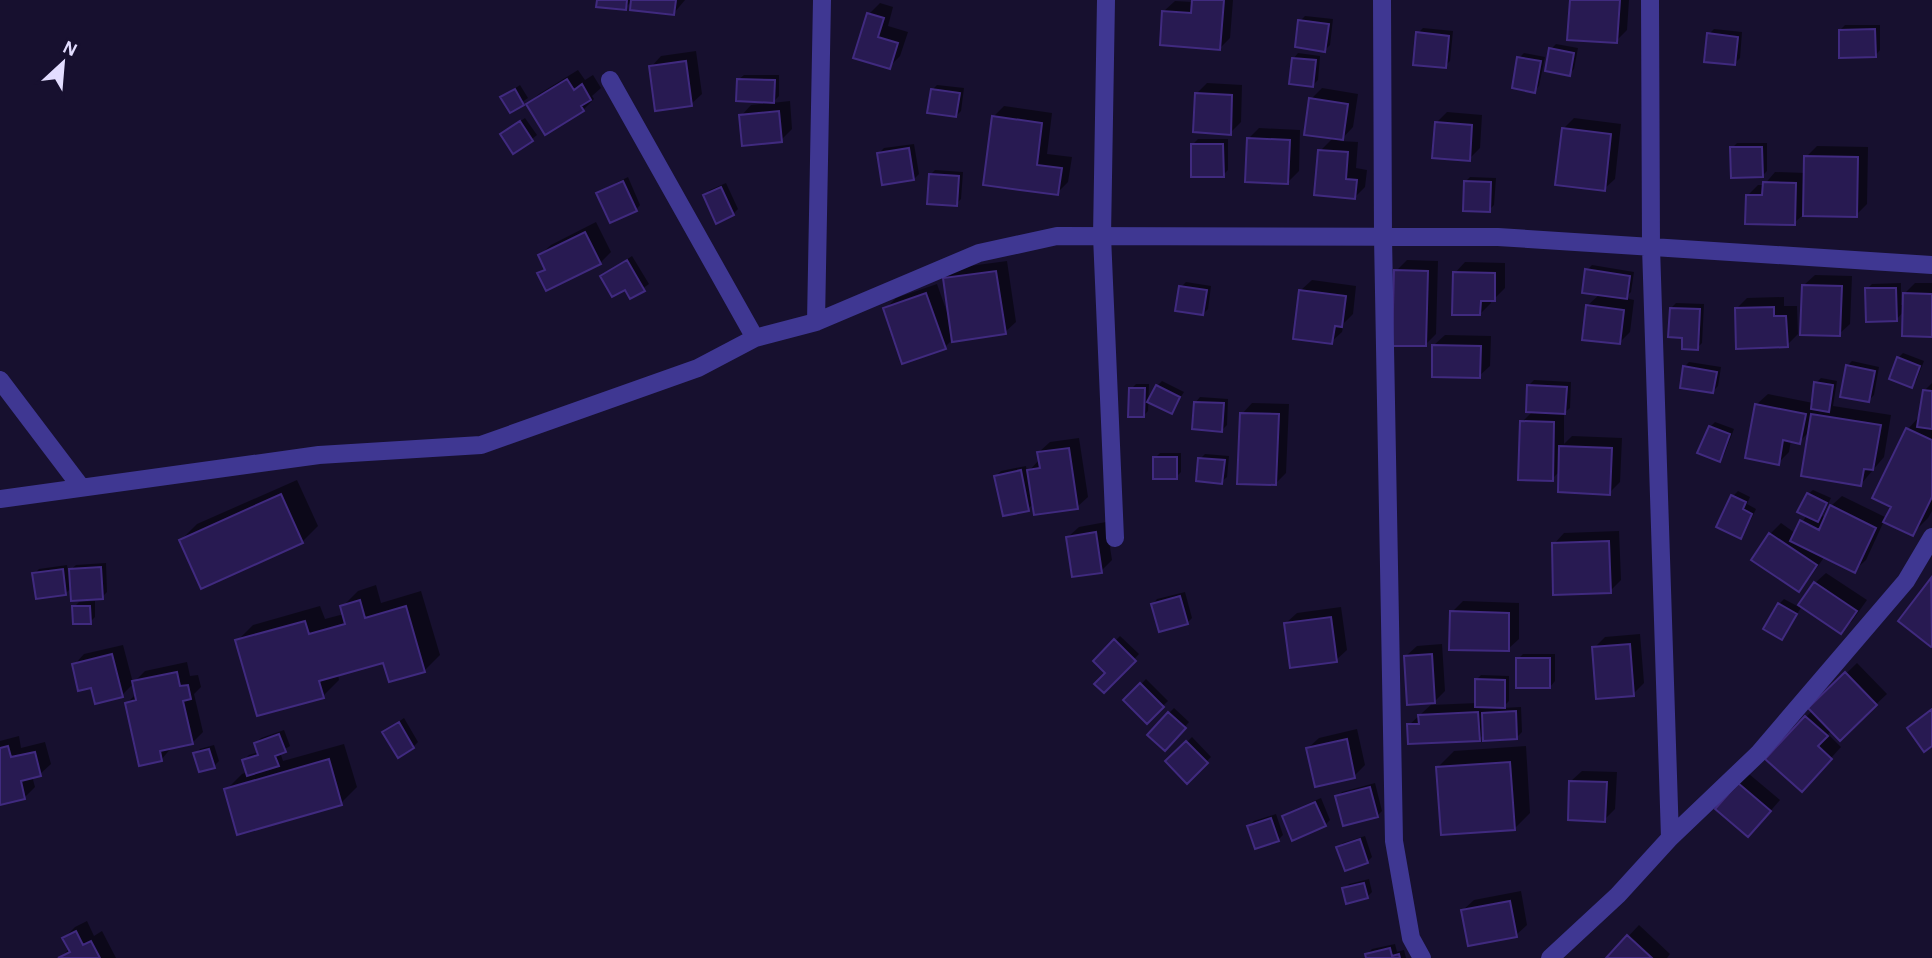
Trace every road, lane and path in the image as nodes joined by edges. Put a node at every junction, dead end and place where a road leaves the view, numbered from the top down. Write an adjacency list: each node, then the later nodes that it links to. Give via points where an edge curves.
1 (822, 0): 10 (street)
2 (1106, 0): 6 (street)
3 (1382, 0): 7 (street)
4 (1650, 0): 8 (street)
5 (610, 79): 11 (street)
6 (1102, 236): 7 (street); 10 (street, via 1057,236 979,253); 16 (street)
7 (1383, 237): 8 (street, via 1498,237); 18 (street, via 1394,841 1411,938)
8 (1651, 247): 9 (street); 17 (street)
9 (1932, 265)
10 (816, 322): 11 (street)
11 (755, 338): 13 (street, via 698,368 481,445 319,456)
12 (0, 380): 13 (street)
13 (81, 487): 14 (street)
14 (0, 499)
15 (1932, 537): 17 (street, via 1906,580 1766,744)
16 (1115, 538)
17 (1670, 838): 19 (street, via 1618,895)
18 (1422, 958)
19 (1550, 958)

